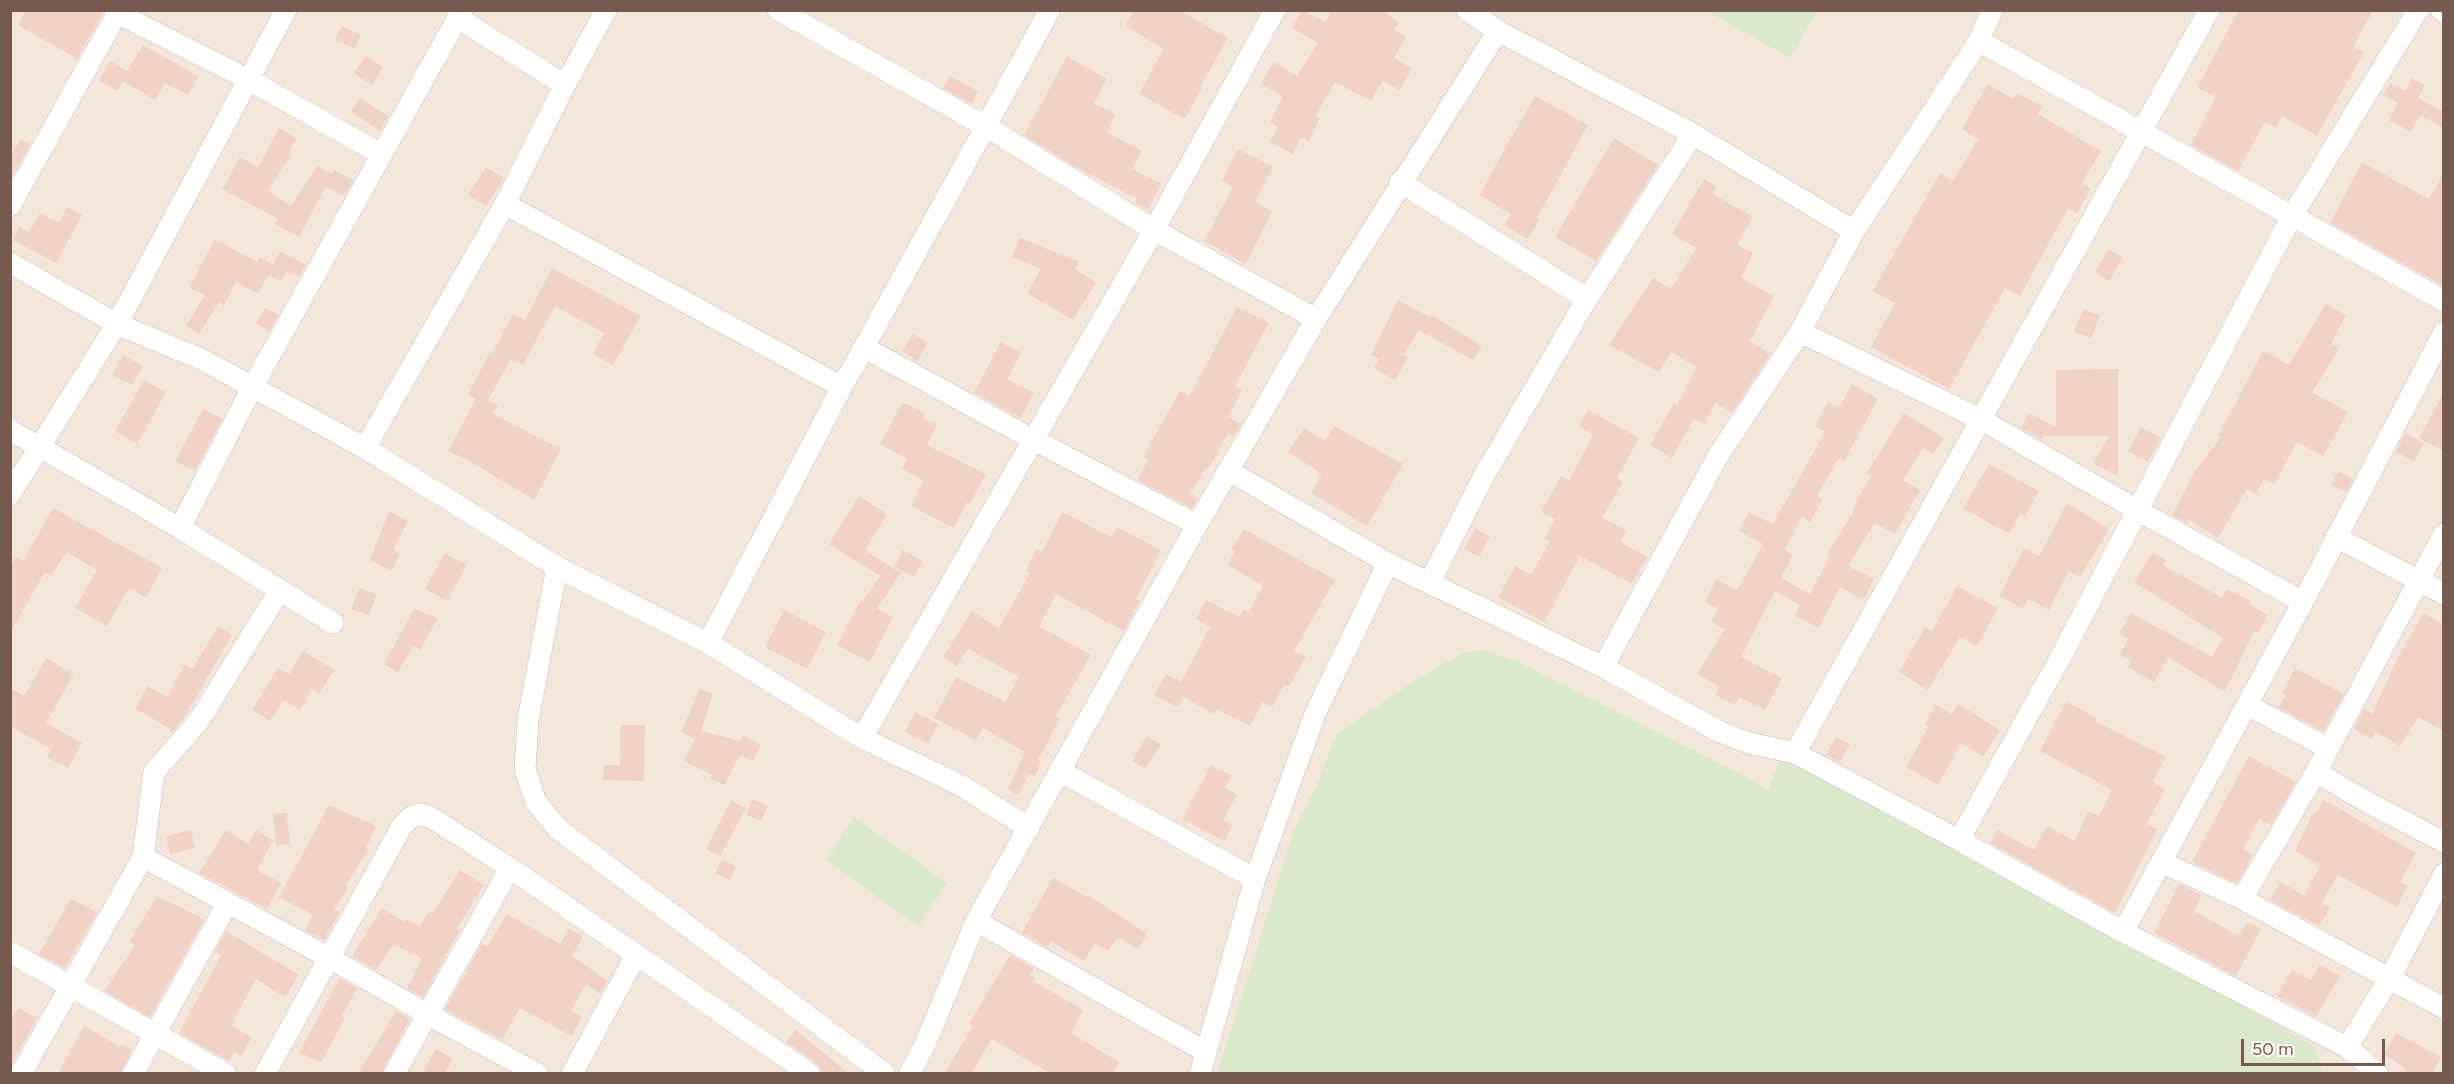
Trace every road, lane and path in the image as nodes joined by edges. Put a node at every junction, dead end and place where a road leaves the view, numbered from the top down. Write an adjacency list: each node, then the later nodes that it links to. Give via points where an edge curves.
1 (286, 10): 14 (street)
2 (606, 10): 15 (street)
3 (778, 10): 16 (street)
4 (1050, 10): 16 (street)
5 (1275, 10): 24 (street)
6 (1467, 10): 12 (street)
7 (1992, 10): 13 (street)
8 (2209, 10): 17 (street)
9 (2418, 10): 23 (street)
10 (118, 12): 14 (street); 22 (street)
11 (460, 14): 15 (street); 19 (street)
12 (1498, 31): 18 (street); 20 (street)
13 (1979, 41): 17 (street); 25 (street)
14 (249, 80): 19 (street); 30 (street)
15 (565, 85): 21 (street)
16 (987, 127): 24 (street); 33 (street)
17 (2141, 133): 23 (street); 37 (street)
18 (1693, 134): 25 (street); 27 (street)
19 (381, 154): 35 (street)
20 (1400, 182): 27 (street); 29 (street)
21 (505, 204): 36 (street); 41 (street)
22 (10, 206)
23 (2292, 216): 28 (street); 44 (street)
24 (1154, 230): 29 (street); 39 (street)
25 (1854, 231): 31 (street)
26 (10, 263): 30 (street)
27 (1587, 298): 52 (street, via 1485,474)
28 (2444, 302)
29 (1316, 319): 42 (street)
30 (117, 324): 35 (street); 40 (street)
31 (1800, 332): 37 (street); 58 (street, via 1718,456)
32 (2444, 332): 34 (street)
33 (865, 348): 36 (street); 39 (street)
34 (2438, 355): 48 (street)
35 (253, 386): 41 (street); 46 (street)
36 (842, 387): 57 (street)
37 (1982, 420): 44 (street); 62 (street)
38 (10, 430): 40 (street)
39 (1032, 439): 45 (street); 60 (street)
40 (40, 447): 43 (street); 46 (street)
41 (365, 448): 50 (street)
42 (1230, 471): 45 (street); 49 (street)
43 (10, 494)
44 (2137, 510): 55 (street); 66 (street)
45 (1197, 525): 63 (street)
46 (180, 528): 53 (street)
47 (2444, 534): 51 (street)
48 (2336, 537): 51 (street); 55 (street)
49 (1388, 563): 52 (street); 72 (street, via 1315,714)
50 (557, 567): 57 (street); 87 (street, via 528,720 525,769 536,802 558,829)
51 (2418, 579): 54 (street); 61 (street)
52 (1429, 583): 58 (street)
53 (280, 590): 56 (street); 68 (street, via 198,722 154,772)
54 (2444, 594)
55 (2303, 602): 59 (street)
56 (333, 623)
57 (708, 644): 60 (street)
58 (1603, 667): 62 (street, via 1720,732)
59 (2247, 705): 61 (street); 69 (street)
60 (862, 738): 65 (street, via 960,785)
61 (2328, 748): 64 (street)
62 (1795, 753): 66 (street)
63 (1060, 771): 65 (street); 72 (street)
64 (2316, 771): 67 (street); 73 (street)
65 (1029, 828): 75 (street)
66 (1959, 840): 76 (street)
67 (2444, 842)
68 (143, 857): 74 (street); 81 (street)
69 (2161, 862): 73 (street); 76 (street)
70 (510, 868): 78 (street); 79 (street, via 432,818 420,814 410,818); 83 (street)
71 (2444, 874): 80 (street)
72 (1255, 879): 86 (street)
73 (2242, 899): 80 (street)
74 (227, 904): 79 (street); 84 (street)
75 (976, 921): 86 (street); 96 (street)
76 (2123, 932): 85 (street)
77 (10, 952): 81 (street)
78 (636, 955): 94 (street); 95 (street)
79 (328, 957): 83 (street); 91 (street)
80 (2390, 978): 82 (street); 85 (street)
81 (70, 986): 84 (street); 88 (street)
82 (2444, 1008)
83 (427, 1014): 92 (street); 93 (street)
84 (154, 1033): 89 (street); 90 (street)
85 (2347, 1047): 98 (street)
86 (1206, 1052): 97 (street)
87 (873, 1070)
88 (21, 1074)
89 (133, 1074)
90 (226, 1074)
91 (265, 1074)
92 (394, 1074)
93 (538, 1074)
94 (572, 1074)
95 (810, 1074)
96 (909, 1074)
97 (1200, 1074)
98 (2378, 1074)

